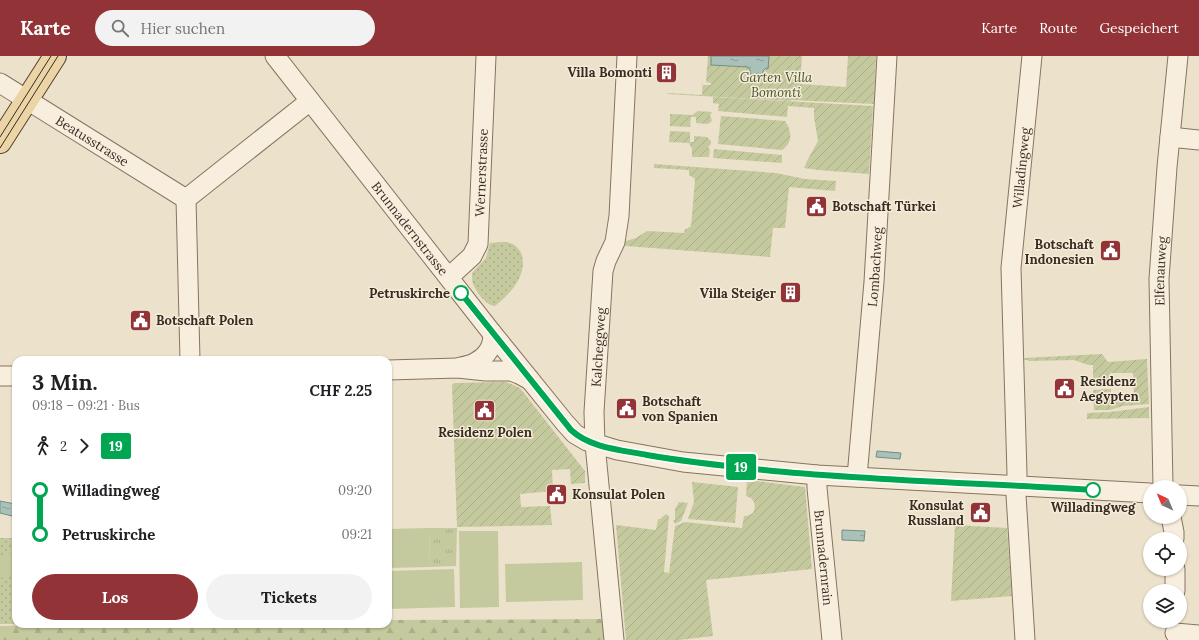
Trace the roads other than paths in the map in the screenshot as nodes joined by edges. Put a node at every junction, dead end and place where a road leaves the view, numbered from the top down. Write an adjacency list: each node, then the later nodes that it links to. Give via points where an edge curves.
1 (55, 56): 9 (main road)
2 (275, 56): 10 (street, Brunnadernstrasse)
3 (486, 56): 15 (street, Wernerstrasse, via 478,244 472,256)
4 (627, 56): 23 (street, Kalcheggweg, via 619,210 615,239 603,271 594,412)
5 (887, 56): 25 (street, Lombachweg, via 874,282)
6 (1032, 56): 27 (street, Willadingweg, via 1011,268)
7 (1178, 56): 11 (street, Elfenauweg)
8 (0, 83): 9 (street, Beatusstrasse)
9 (27, 100): 13 (main road); 14 (street, Beatusstrasse)
10 (310, 101): 14 (street); 15 (street, Brunnadernstrasse)
11 (1170, 137): 12 (street); 26 (street, Elfenauweg, via 1159,279)
12 (1199, 140)
13 (0, 142)
14 (186, 199): 17 (street)
15 (449, 277): 16 (street, Brunnadernstrasse)
16 (492, 333): 18 (street, via 493,341 486,354 476,363); 22 (street, Brunnadernstrasse)
17 (190, 356)
18 (458, 368): 19 (street); 22 (street, via 511,372)
19 (392, 370)
20 (0, 376): 21 (street)
21 (12, 376)
22 (530, 380): 23 (street, Brunnadernstrasse, via 571,430 580,438)
23 (595, 444): 24 (street, Brunnadernstrasse, via 684,462); 33 (street, Kalcheggweg)
24 (817, 475): 25 (street, Brunnadernstrasse); 34 (street, Brunnadernrain)
25 (857, 477): 27 (street, Brunnadernstrasse)
26 (1163, 480)
27 (1016, 485): 28 (street, Brunnadernstrasse); 35 (street, Willadingweg)
28 (1143, 493)
29 (1187, 495): 30 (street)
30 (1199, 496)
31 (1175, 631): 32 (street)
32 (1199, 635)
33 (614, 640)
34 (832, 640)
35 (1025, 640)

